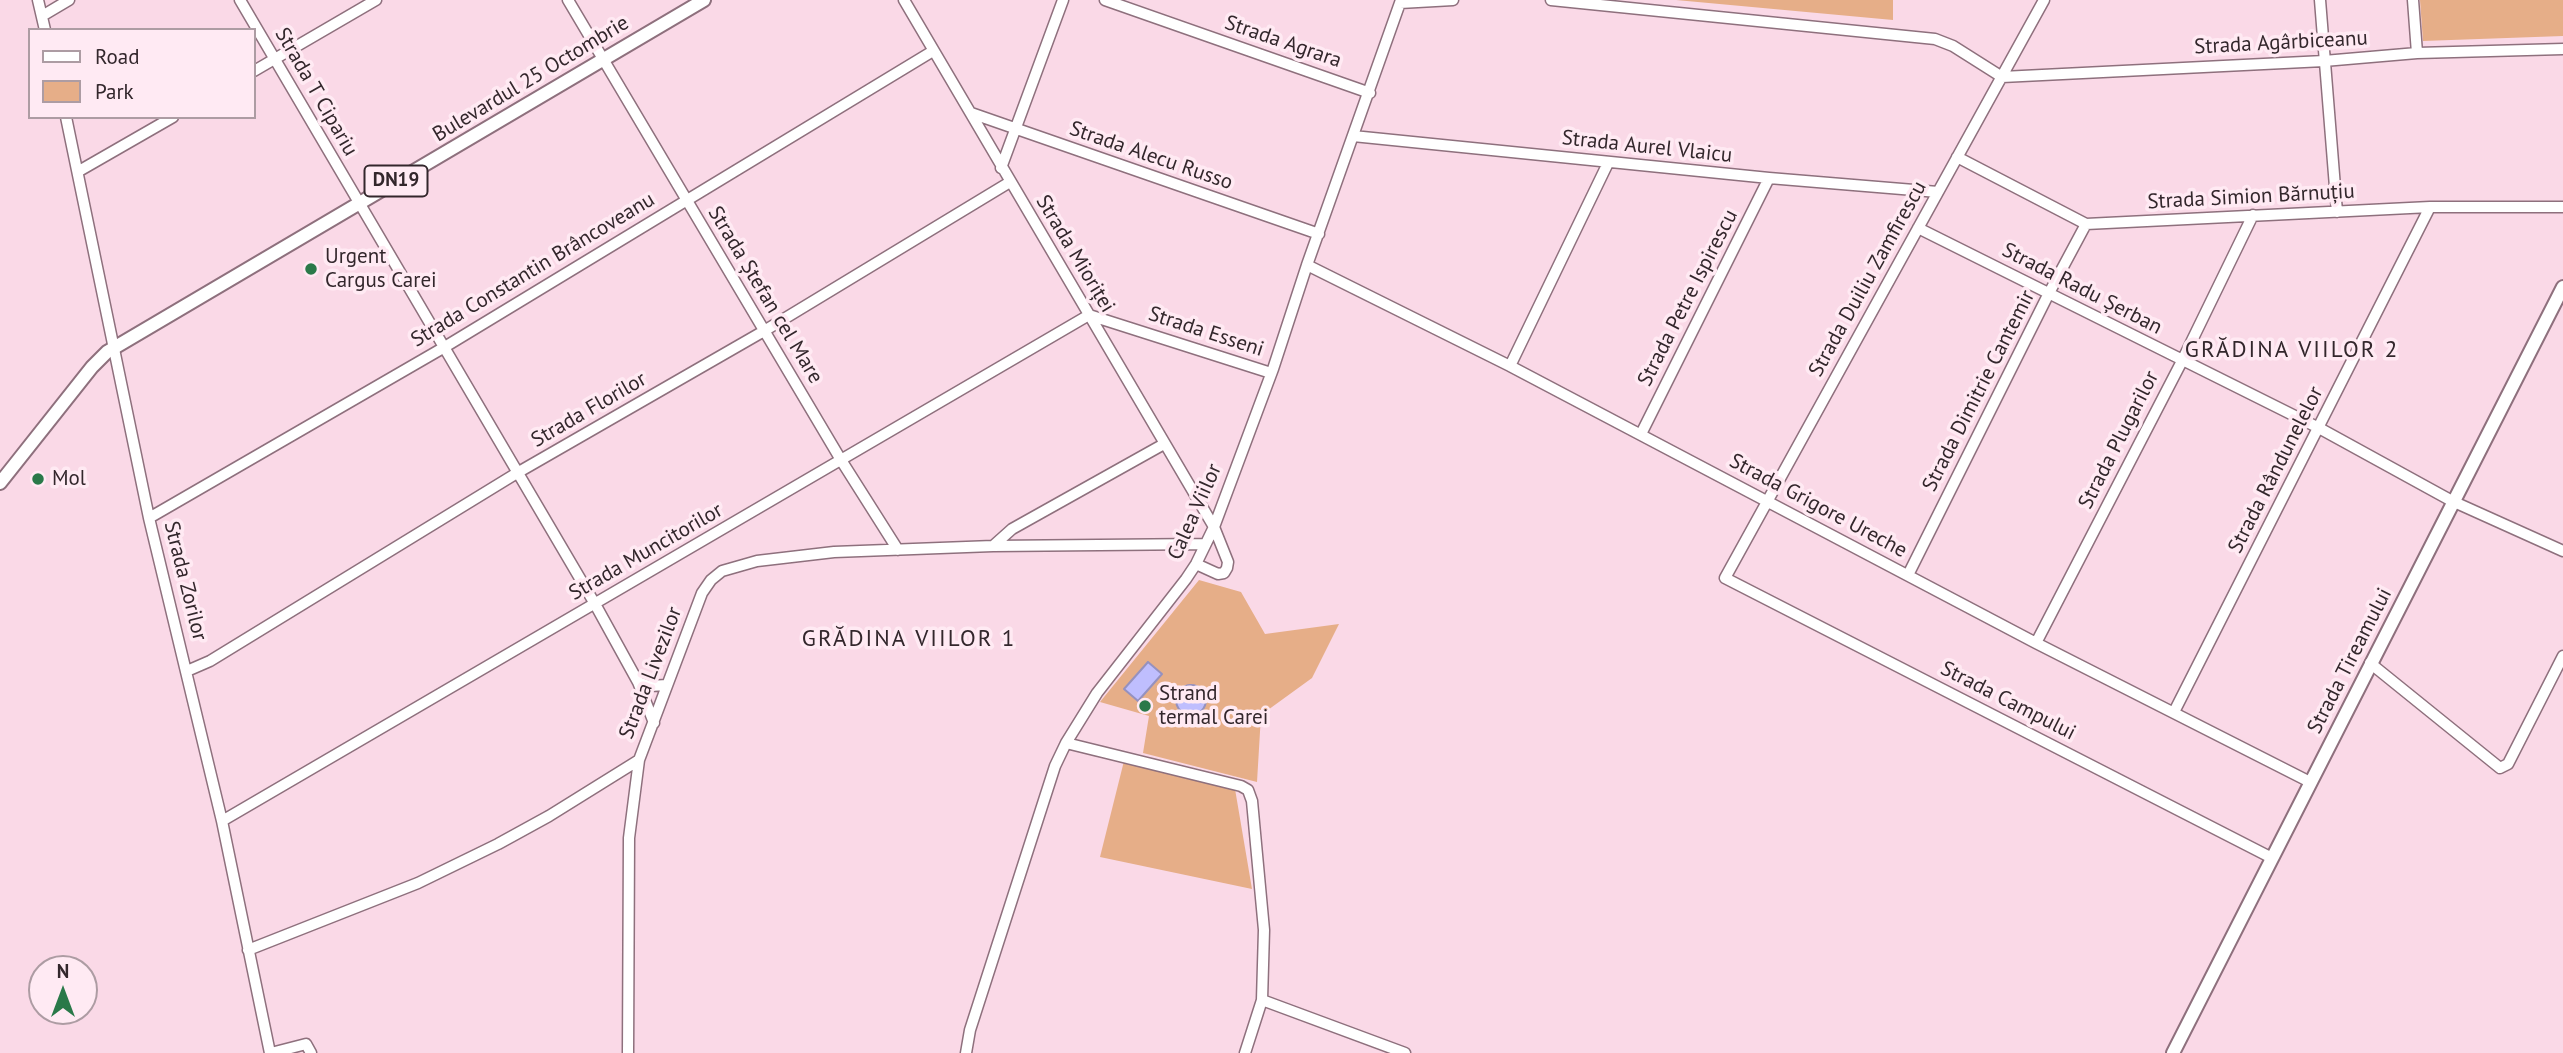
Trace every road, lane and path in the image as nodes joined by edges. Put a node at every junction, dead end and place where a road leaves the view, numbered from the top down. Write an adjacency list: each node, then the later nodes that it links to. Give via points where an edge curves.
1 (38, 0): 16 (street)
2 (69, 0): 16 (street)
3 (240, 0): 22 (street, Strada T Cipariu)
4 (376, 0): 22 (street)
5 (568, 0): 21 (street, Strada Ștefan cel Mare)
6 (704, 0): 21 (main road, Bulevardul 25 Octombrie / DN19)
7 (904, 0): 19 (street, Strada Mioriței)
8 (1063, 0): 30 (street)
9 (1105, 0): 26 (street, Strada Agrara)
10 (1453, 0): 15 (street)
11 (1551, 0): 25 (street, via 1935,39)
12 (2044, 0): 25 (street, Strada Duiliu Zamfirescu)
13 (2320, 0): 23 (street)
14 (2413, 0): 20 (street)
15 (1400, 2): 26 (street, Calea Viilor)
16 (42, 16): 17 (street)
17 (45, 28)
18 (2563, 49): 20 (street, Strada Agârbiceanu)
19 (933, 51): 27 (street, Strada Mioriței); 39 (street, Strada Constantin Brâncoveanu)
20 (2417, 54): 23 (street, Strada Agârbiceanu)
21 (604, 58): 39 (street, Strada Ștefan cel Mare); 40 (main road, Bulevardul 25 Octombrie / DN19)
22 (275, 59): 24 (street); 40 (street, Strada T Cipariu)
23 (2323, 61): 25 (street, Strada Agârbiceanu); 43 (street)
24 (256, 70)
25 (2002, 77): 32 (street, Strada Duiliu Zamfirescu)
26 (1370, 93): 31 (street, Calea Viilor)
27 (971, 113): 30 (street, Strada Alecu Russo); 34 (street, Strada Mioriței)
28 (66, 119): 35 (street, Strada Zorilor)
29 (170, 119): 35 (street)
30 (1016, 131): 34 (street); 47 (street, Strada Alecu Russo)
31 (1353, 136): 33 (street, Strada Aurel Vlaicu); 47 (street, Calea Viilor)
32 (1958, 157): 38 (street, Strada Duiliu Zamfirescu); 45 (street)
33 (1608, 163): 36 (street, Strada Aurel Vlaicu); 56 (street)
34 (1001, 168): 37 (street, Strada Mioriței)
35 (79, 171): 53 (street, Strada Zorilor)
36 (1769, 178): 38 (street, Strada Aurel Vlaicu); 59 (street, Strada Petre Ispirescu)
37 (1010, 182): 51 (street, Strada Mioriței); 52 (street, Strada Florilor)
38 (1938, 192): 46 (street, Strada Duiliu Zamfirescu)
39 (686, 200): 52 (street, Strada Ștefan cel Mare); 54 (street, Strada Constantin Brâncoveanu)
40 (358, 203): 53 (main road, Bulevardul 25 Octombrie / DN19); 54 (street, Strada T Cipariu)
41 (2430, 207): 42 (street, Strada Simion Bărnuțiu); 43 (street, Strada Simion Bărnuțiu); 58 (street, Strada Rândunelelor)
42 (2563, 207)
43 (2337, 212): 44 (street, Strada Simion Bărnuțiu)
44 (2253, 215): 45 (street, Strada Simion Bărnuțiu); 55 (street, Strada Plugarilor)
45 (2086, 224): 50 (street, Strada Dimitrie Cantemir)
46 (1918, 228): 50 (street, Strada Radu Șerban); 64 (street, Strada Duiliu Zamfirescu)
47 (1319, 234): 48 (street, Calea Viilor)
48 (1307, 265): 56 (street, Strada Grigore Ureche); 57 (street, Calea Viilor)
49 (2563, 287): 65 (main road, Strada Tireamului)
50 (2049, 295): 55 (street, Strada Radu Șerban); 73 (street, Strada Dimitrie Cantemir)
51 (1089, 315): 57 (street, Strada Esseni); 60 (street, Strada Mioriței); 61 (street, Strada Muncitorilor)
52 (764, 331): 61 (street, Strada Ștefan cel Mare); 62 (street, Strada Florilor)
53 (116, 346): 63 (main road, Bulevardul 25 Octombrie / DN19, via 92,367); 66 (street, Strada Zorilor)
54 (443, 348): 62 (street, Strada T Cipariu); 66 (street, Strada Constantin Brâncoveanu)
55 (2182, 360): 58 (street, Strada Radu Șerban); 76 (street, Strada Plugarilor)
56 (1510, 366): 59 (street, Strada Grigore Ureche)
57 (1271, 373): 67 (street, Calea Viilor)
58 (2319, 428): 65 (street, Strada Radu Șerban); 82 (street, Strada Rândunelelor)
59 (1641, 434): 64 (street, Strada Grigore Ureche)
60 (1164, 444): 67 (street, Strada Mioriței); 69 (street, via 1012,528)
61 (841, 460): 70 (street, Strada Ștefan cel Mare); 75 (street, Strada Muncitorilor)
62 (517, 473): 75 (street, Strada T Cipariu); 79 (street, Strada Florilor)
63 (0, 483)
64 (1768, 500): 73 (street, Strada Grigore Ureche); 74 (street, Strada Duiliu Zamfirescu)
65 (2452, 501): 71 (street, Strada Radu Șerban); 78 (main road, Strada Tireamului)
66 (149, 518): 79 (street, Strada Zorilor)
67 (1214, 527): 68 (street, Calea Viilor); 72 (street, Strada Mioriței, via 1227,568 1218,574)
68 (1205, 544): 69 (street, Strada Livezilor); 72 (street, Calea Viilor)
69 (993, 546): 70 (street, Strada Livezilor)
70 (898, 550): 81 (street, Strada Livezilor, via 757,561 722,571 702,593)
71 (2563, 551)
72 (1196, 564): 84 (street, Calea Viilor, via 1097,693)
73 (1908, 575): 76 (street, Strada Grigore Ureche)
74 (1725, 578): 88 (street, Strada Campului)
75 (595, 604): 80 (street, Strada T Cipariu); 87 (street, Strada Muncitorilor)
76 (2036, 643): 82 (street, Strada Grigore Ureche)
77 (2563, 656): 78 (street, via 2508,764 2500,768)
78 (2370, 663): 86 (main road, Strada Tireamului)
79 (187, 671): 87 (street, Strada Zorilor)
80 (638, 682): 81 (street); 83 (street, Strada T Cipariu)
81 (667, 685): 83 (street, Strada Livezilor)
82 (2174, 712): 86 (street, Strada Grigore Ureche)
83 (653, 723): 85 (street, Strada Livezilor)
84 (1066, 743): 90 (street, via 1248,790 1264,930); 94 (street, Calea Viilor)
85 (639, 760): 89 (street, Strada Livezilor, via 549,816 418,883); 93 (street, via 629,838)
86 (2310, 782): 88 (main road, Strada Tireamului)
87 (222, 821): 89 (street, Strada Zorilor)
88 (2272, 858): 97 (main road, Strada Tireamului)
89 (248, 950): 91 (street, Strada Zorilor)
90 (1262, 1000): 95 (street); 96 (street)
91 (270, 1053): 92 (street, via 306,1044)
92 (311, 1053)
93 (628, 1053)
94 (966, 1053)
95 (1245, 1053)
96 (1405, 1053)
97 (2173, 1053)

